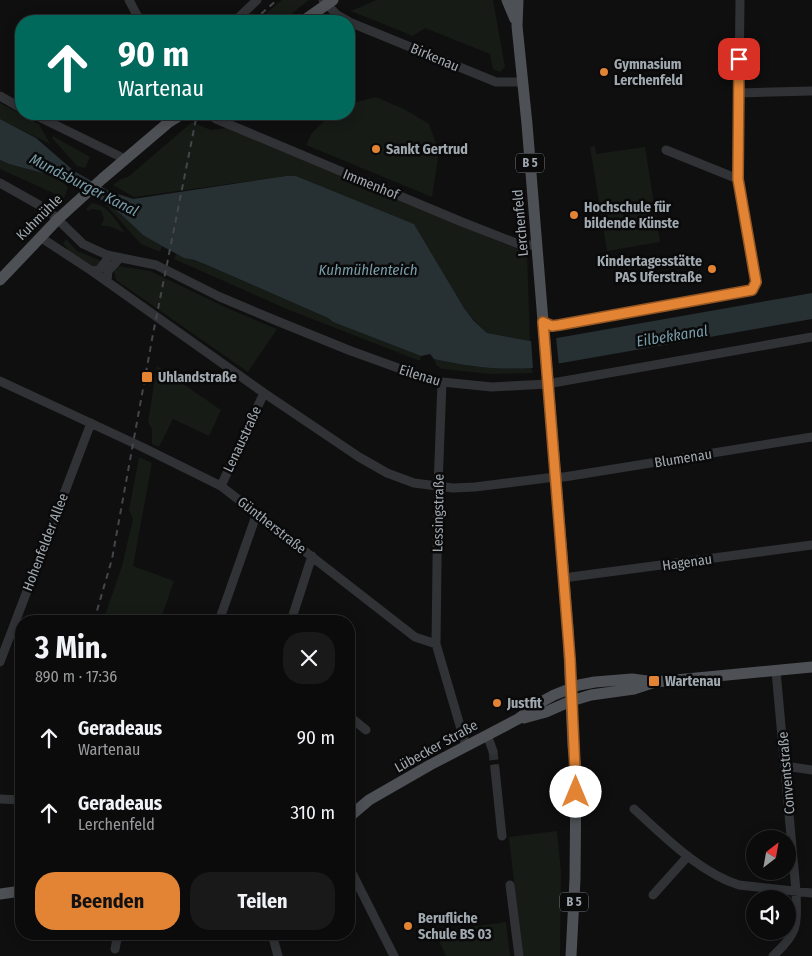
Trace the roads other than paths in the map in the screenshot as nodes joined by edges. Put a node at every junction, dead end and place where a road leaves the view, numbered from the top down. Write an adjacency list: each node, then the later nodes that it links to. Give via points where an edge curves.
1 (129, 0): 8 (street)
2 (257, 0): 9 (street)
3 (339, 0): 7 (main road)
4 (507, 0): 13 (main road, B 5)
5 (518, 0): 13 (main road, Lerchenfeld / B 5)
6 (740, 0): 16 (street)
7 (328, 1): 10 (main road); 11 (street, Birkenau)
8 (137, 15)
9 (241, 15)
10 (310, 15)
11 (337, 15)
12 (355, 24): 14 (street, Birkenau, via 496,82)
13 (517, 26): 14 (main road, Lerchenfeld / B 5)
14 (522, 82): 28 (main road, Lerchenfeld / B 5)
15 (812, 92): 16 (street)
16 (739, 93): 24 (street)
17 (0, 96): 18 (street)
18 (15, 105)
19 (45, 120): 23 (street)
20 (172, 120): 23 (main road, Kuhmühle)
21 (218, 120): 28 (street, Immenhof, via 462,222 521,245)
22 (666, 150): 24 (street)
23 (125, 159): 26 (main road, Kuhmühle)
24 (738, 179): 34 (street, via 756,282 751,291 559,325)
25 (0, 183): 26 (street, Eilenau)
26 (58, 219): 27 (main road, Kuhmühle); 29 (street, Eilenau, via 83,244)
27 (40, 237): 31 (street); 32 (main road, Kuhmühle)
28 (536, 245): 34 (main road, Lerchenfeld / B 5)
29 (107, 256): 30 (street, Eilenau); 31 (street, via 99,270)
30 (120, 259): 33 (street, via 108,271); 37 (street, Eilenau, via 156,265 269,318)
31 (92, 270): 33 (street)
32 (0, 280)
33 (107, 281): 39 (street)
34 (543, 322): 38 (main road, Lerchenfeld / B 5)
35 (812, 337): 38 (street, Eilenau)
36 (0, 381): 40 (street, Güntherstraße)
37 (442, 382): 38 (street, Eilenau, via 492,387); 44 (street, Lessingstraße)
38 (547, 384): 42 (main road, B 5)
39 (264, 393): 43 (street, Lenaustraße); 44 (street, via 387,473 414,483)
40 (90, 423): 43 (street, Güntherstraße); 49 (street, Hohenfelder Allee)
41 (812, 437): 42 (street, Blumenau)
42 (555, 477): 44 (street, via 475,487); 48 (main road, B 5)
43 (221, 486): 45 (street, Güntherstraße)
44 (438, 486): 53 (street, Lessingstraße)
45 (257, 514): 47 (street, Güntherstraße); 50 (street)
46 (812, 545): 48 (street, Hagenau)
47 (312, 556): 51 (street); 53 (street, Güntherstraße, via 415,637)
48 (563, 578): 58 (main road, B 5)
49 (18, 615)
50 (221, 615)
51 (293, 615)
52 (15, 622): 54 (street, Hohenfelder Allee)
53 (436, 644): 64 (street)
54 (0, 662)
55 (812, 667): 56 (main road)
56 (776, 671): 57 (main road); 66 (street, Conventstraße)
57 (655, 682): 58 (main road, Lübecker Straße, via 632,679); 59 (main road, Lübecker Straße)
58 (571, 688): 59 (main road, B 5); 60 (main road, Lübecker Straße, via 543,701)
59 (571, 701): 60 (main road, Lübecker Straße); 94 (main road, B 5, via 576,769)
60 (518, 719): 63 (main road, Lübecker Straße)
61 (355, 721): 62 (street)
62 (366, 730)
63 (487, 735): 64 (main road, Lübecker Straße); 65 (street)
64 (466, 746): 71 (main road, Lübecker Straße)
65 (493, 751)
66 (785, 766): 68 (street); 80 (street, Conventstraße)
67 (495, 769): 75 (street)
68 (812, 770)
69 (0, 799): 70 (street)
70 (15, 800)
71 (369, 800): 72 (main road, Lübecker Straße); 74 (main road, Lübecker Straße)
72 (355, 804)
73 (634, 809): 76 (street)
74 (355, 812)
75 (502, 836)
76 (688, 856): 79 (street, via 728,882); 85 (street)
77 (355, 879): 92 (street)
78 (510, 884): 93 (street)
79 (786, 890)
80 (796, 890)
81 (796, 891): 83 (street); 86 (street, Conventstraße)
82 (15, 892): 84 (main road)
83 (812, 893)
84 (0, 894)
85 (653, 895)
86 (796, 924)
87 (117, 940): 90 (street)
88 (274, 940): 91 (street)
89 (789, 940): 95 (street, Conventstraße)
90 (115, 949)
91 (278, 956)
92 (394, 956)
93 (519, 956)
94 (571, 956)
95 (773, 956)

